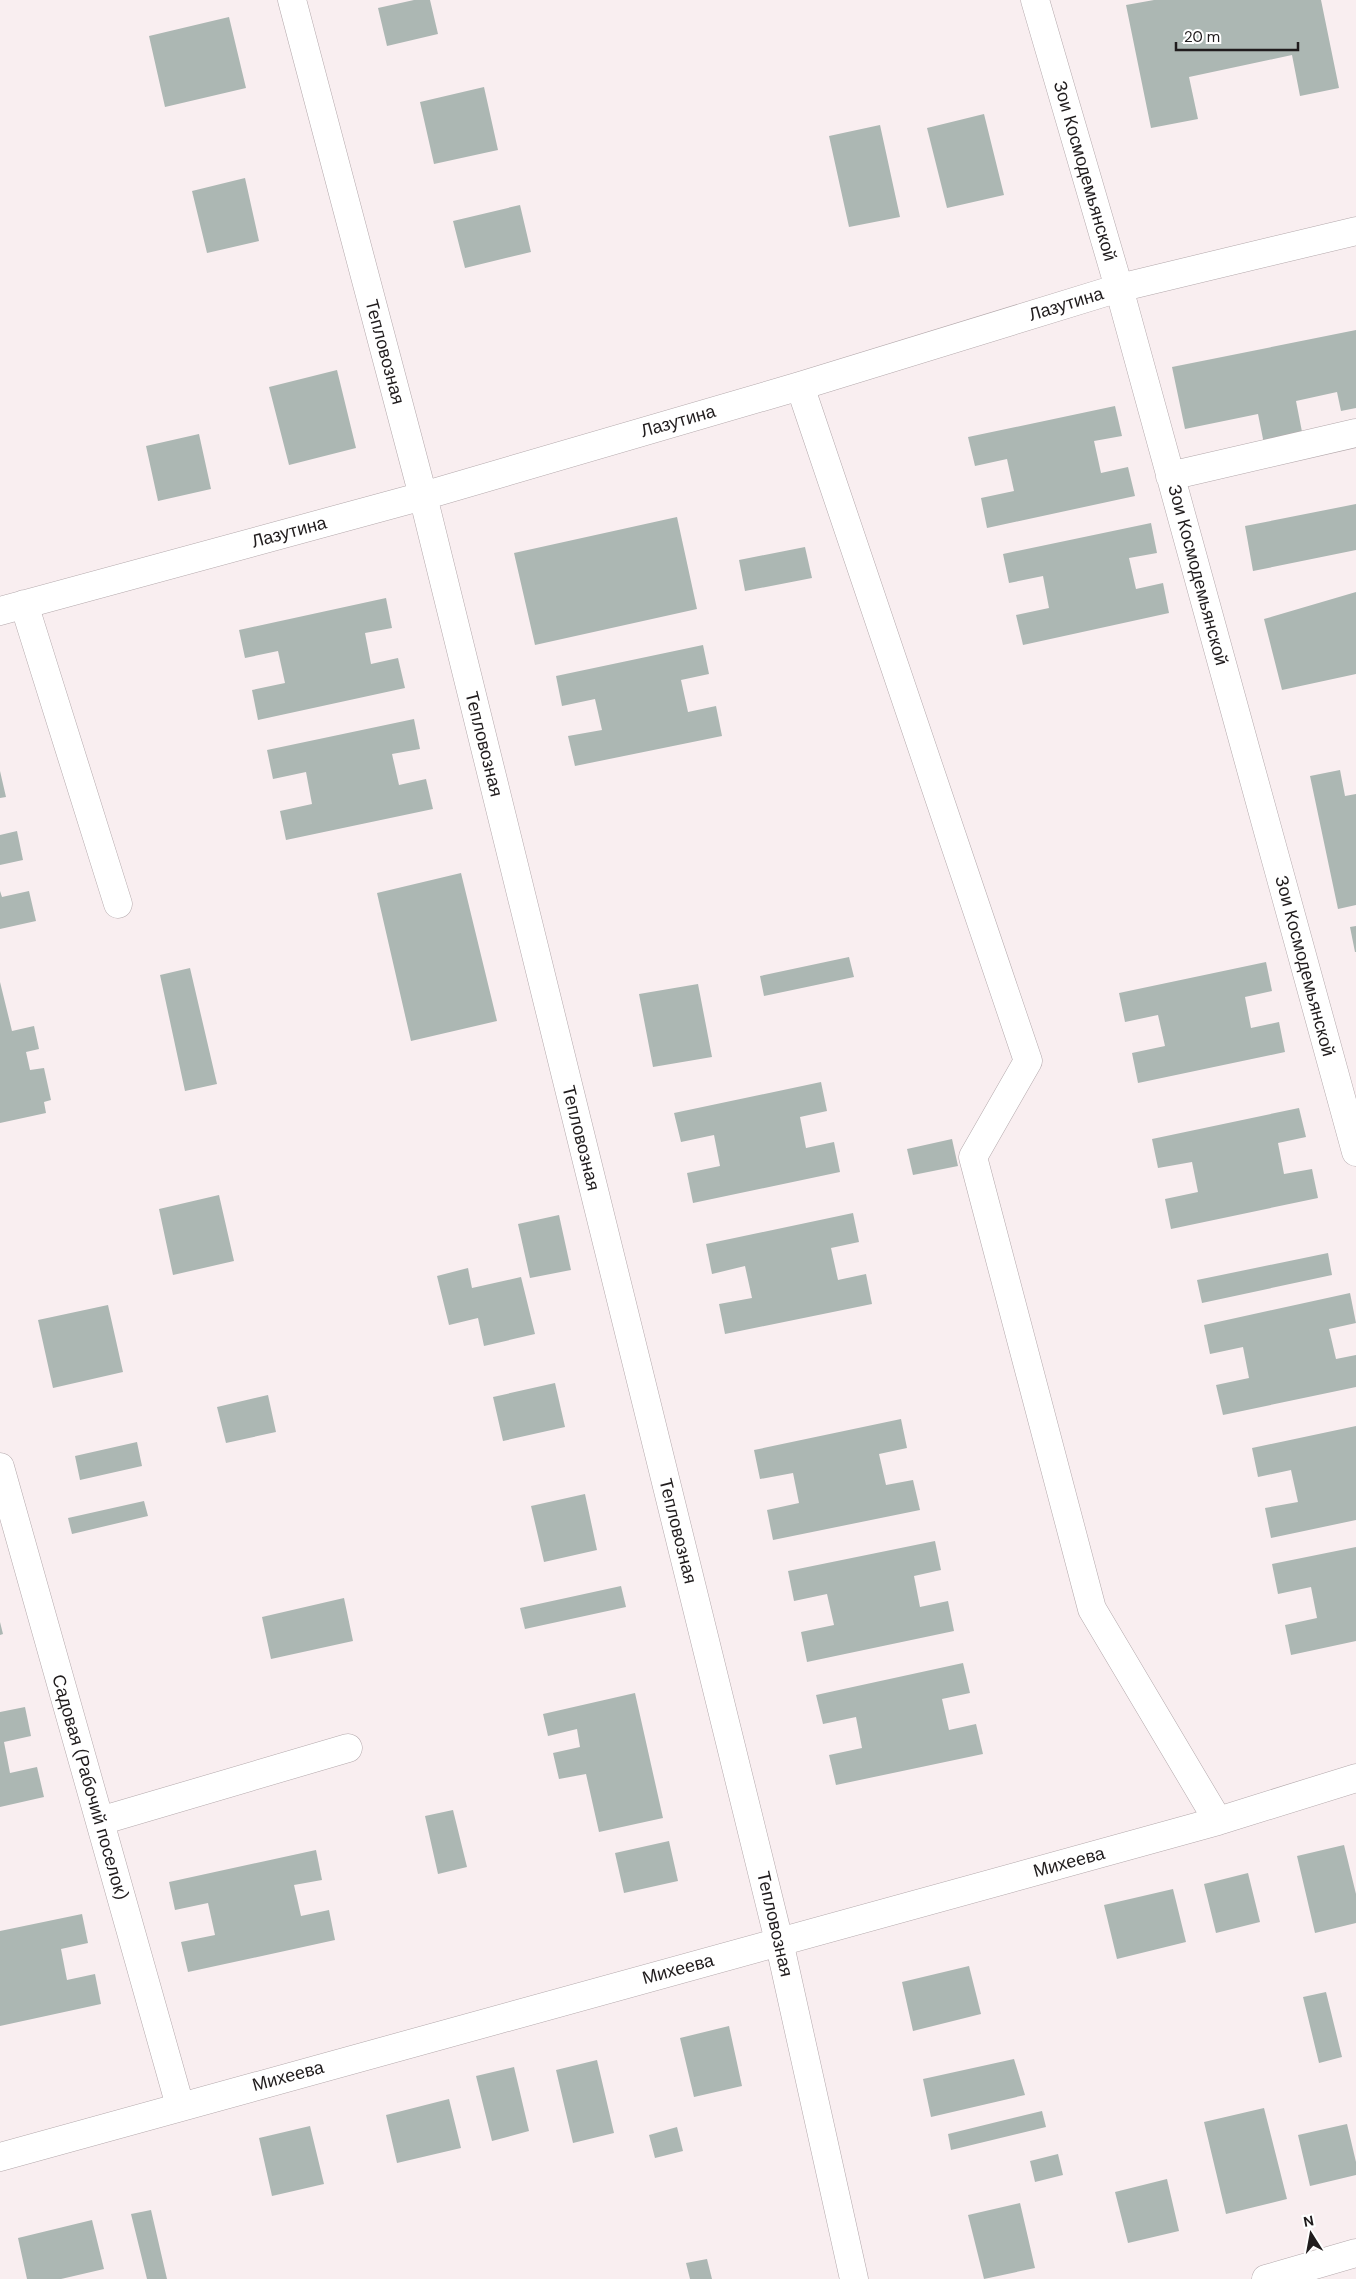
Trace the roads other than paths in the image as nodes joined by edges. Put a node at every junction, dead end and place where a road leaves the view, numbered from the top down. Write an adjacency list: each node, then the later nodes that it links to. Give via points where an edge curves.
1 (292, 0): 8 (street, Тепловозная)
2 (1035, 0): 4 (street, Зои Космодемьянской)
3 (1356, 231): 4 (street, Лазутина)
4 (1118, 288): 5 (street, Лазутина); 7 (street, Зои Космодемьянской)
5 (800, 386): 8 (street, Лазутина); 16 (street, via 1028,1061 973,1157 1092,1609)
6 (1356, 433): 7 (street)
7 (1170, 476): 11 (street, Зои Космодемьянской)
8 (423, 496): 9 (street, Лазутина); 17 (street, Тепловозная)
9 (12, 607): 10 (street)
10 (118, 904)
11 (1356, 1152)
12 (0, 1467): 15 (street, Садовая (Рабочий поселок))
13 (348, 1748): 15 (street)
14 (1356, 1778): 16 (street, Михеева)
15 (100, 1821): 18 (street, Садовая (Рабочий поселок))
16 (1218, 1821): 17 (street, Михеева)
17 (779, 1941): 18 (street, Михеева); 21 (street, Тепловозная)
18 (180, 2106): 19 (street, Михеева)
19 (0, 2157)
20 (1356, 2253): 22 (street)
21 (854, 2279)
22 (1266, 2279)

